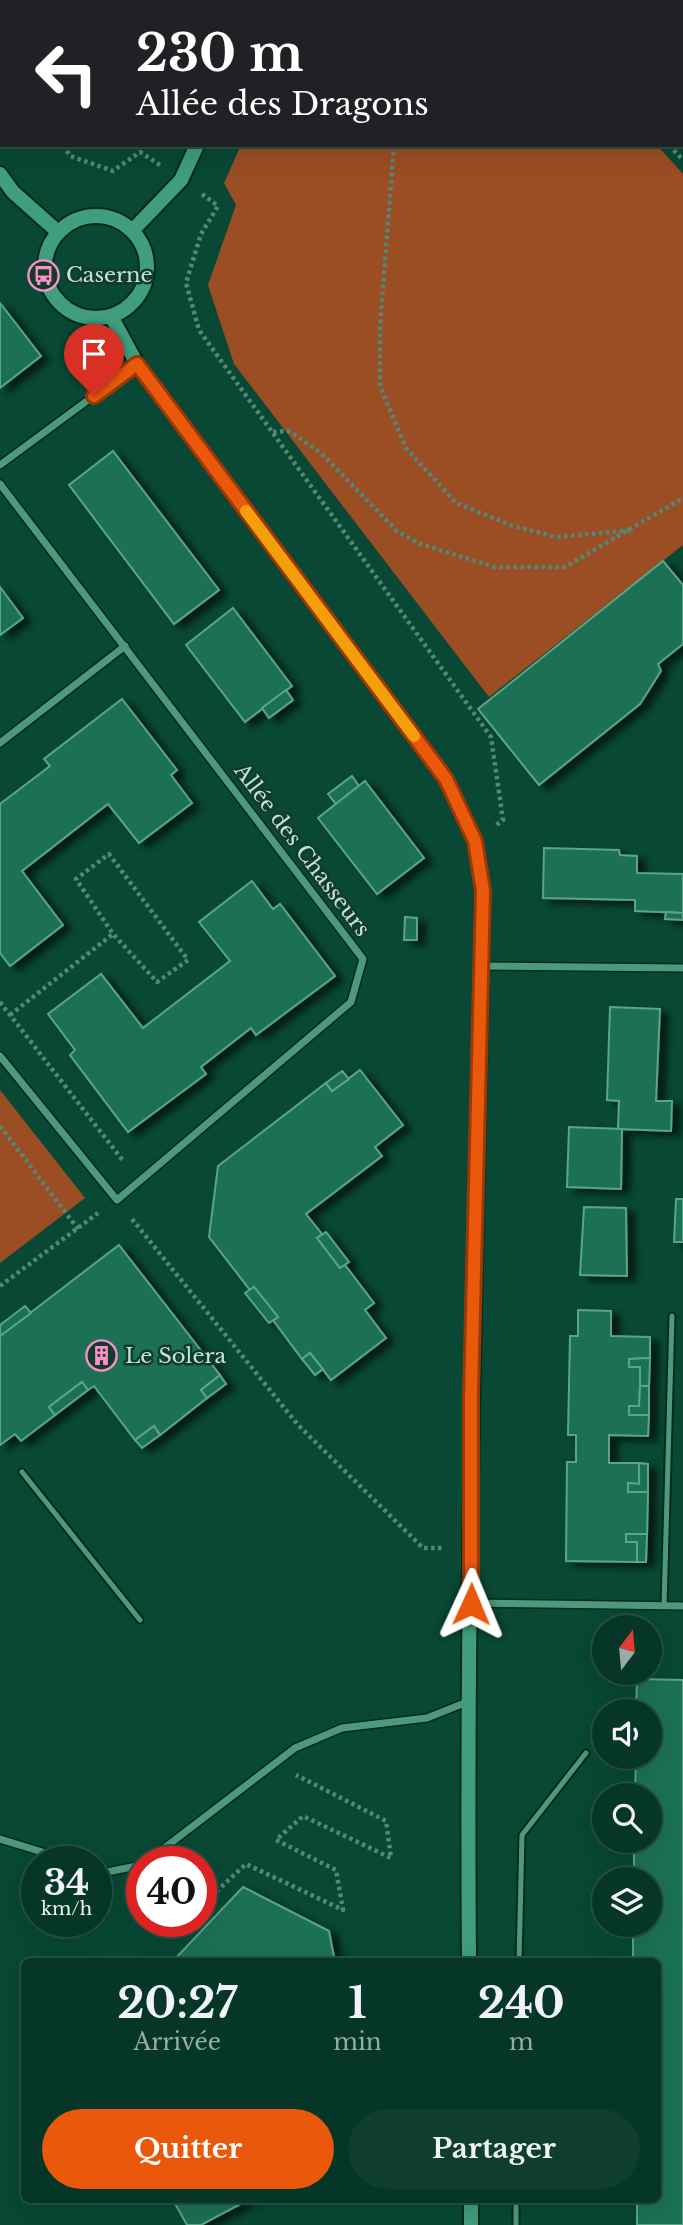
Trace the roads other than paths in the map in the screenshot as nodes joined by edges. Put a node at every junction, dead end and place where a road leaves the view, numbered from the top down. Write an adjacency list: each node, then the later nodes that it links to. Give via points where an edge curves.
1 (196, 147): 3 (street, via 181,180)
2 (0, 174): 4 (street, via 13,192)
3 (132, 231): 4 (street, via 115,219 95,215 75,220); 5 (street, via 145,253 146,279 133,303)
4 (58, 232): 5 (street, via 47,250 44,273 52,294 68,310 89,318)
5 (111, 316): 6 (street)
6 (137, 364): 7 (street); 11 (street, via 446,779 475,841 483,891)
7 (0, 465)
8 (0, 484): 9 (street, Allée des Chasseurs)
9 (125, 646): 10 (street); 13 (street, Allée des Chasseurs, via 363,959 351,1002 117,1200)
10 (0, 743)
11 (481, 966): 12 (street); 16 (street)
12 (683, 968)
13 (0, 1056)
14 (671, 1316): 17 (lane)
15 (22, 1472): 19 (lane)
16 (471, 1604): 17 (street); 20 (street)
17 (664, 1606): 18 (street)
18 (683, 1606)
19 (140, 1620)
20 (467, 1702): 24 (street, via 427,1718 342,1728 295,1748); 25 (street)
21 (586, 1753): 26 (lane, via 522,1835)
22 (0, 1839): 23 (street)
23 (23, 1846)
24 (167, 1846)
25 (469, 1958)
26 (519, 1958)
27 (471, 2203): 29 (street)
28 (516, 2203): 30 (lane)
29 (471, 2225)
30 (516, 2225)

